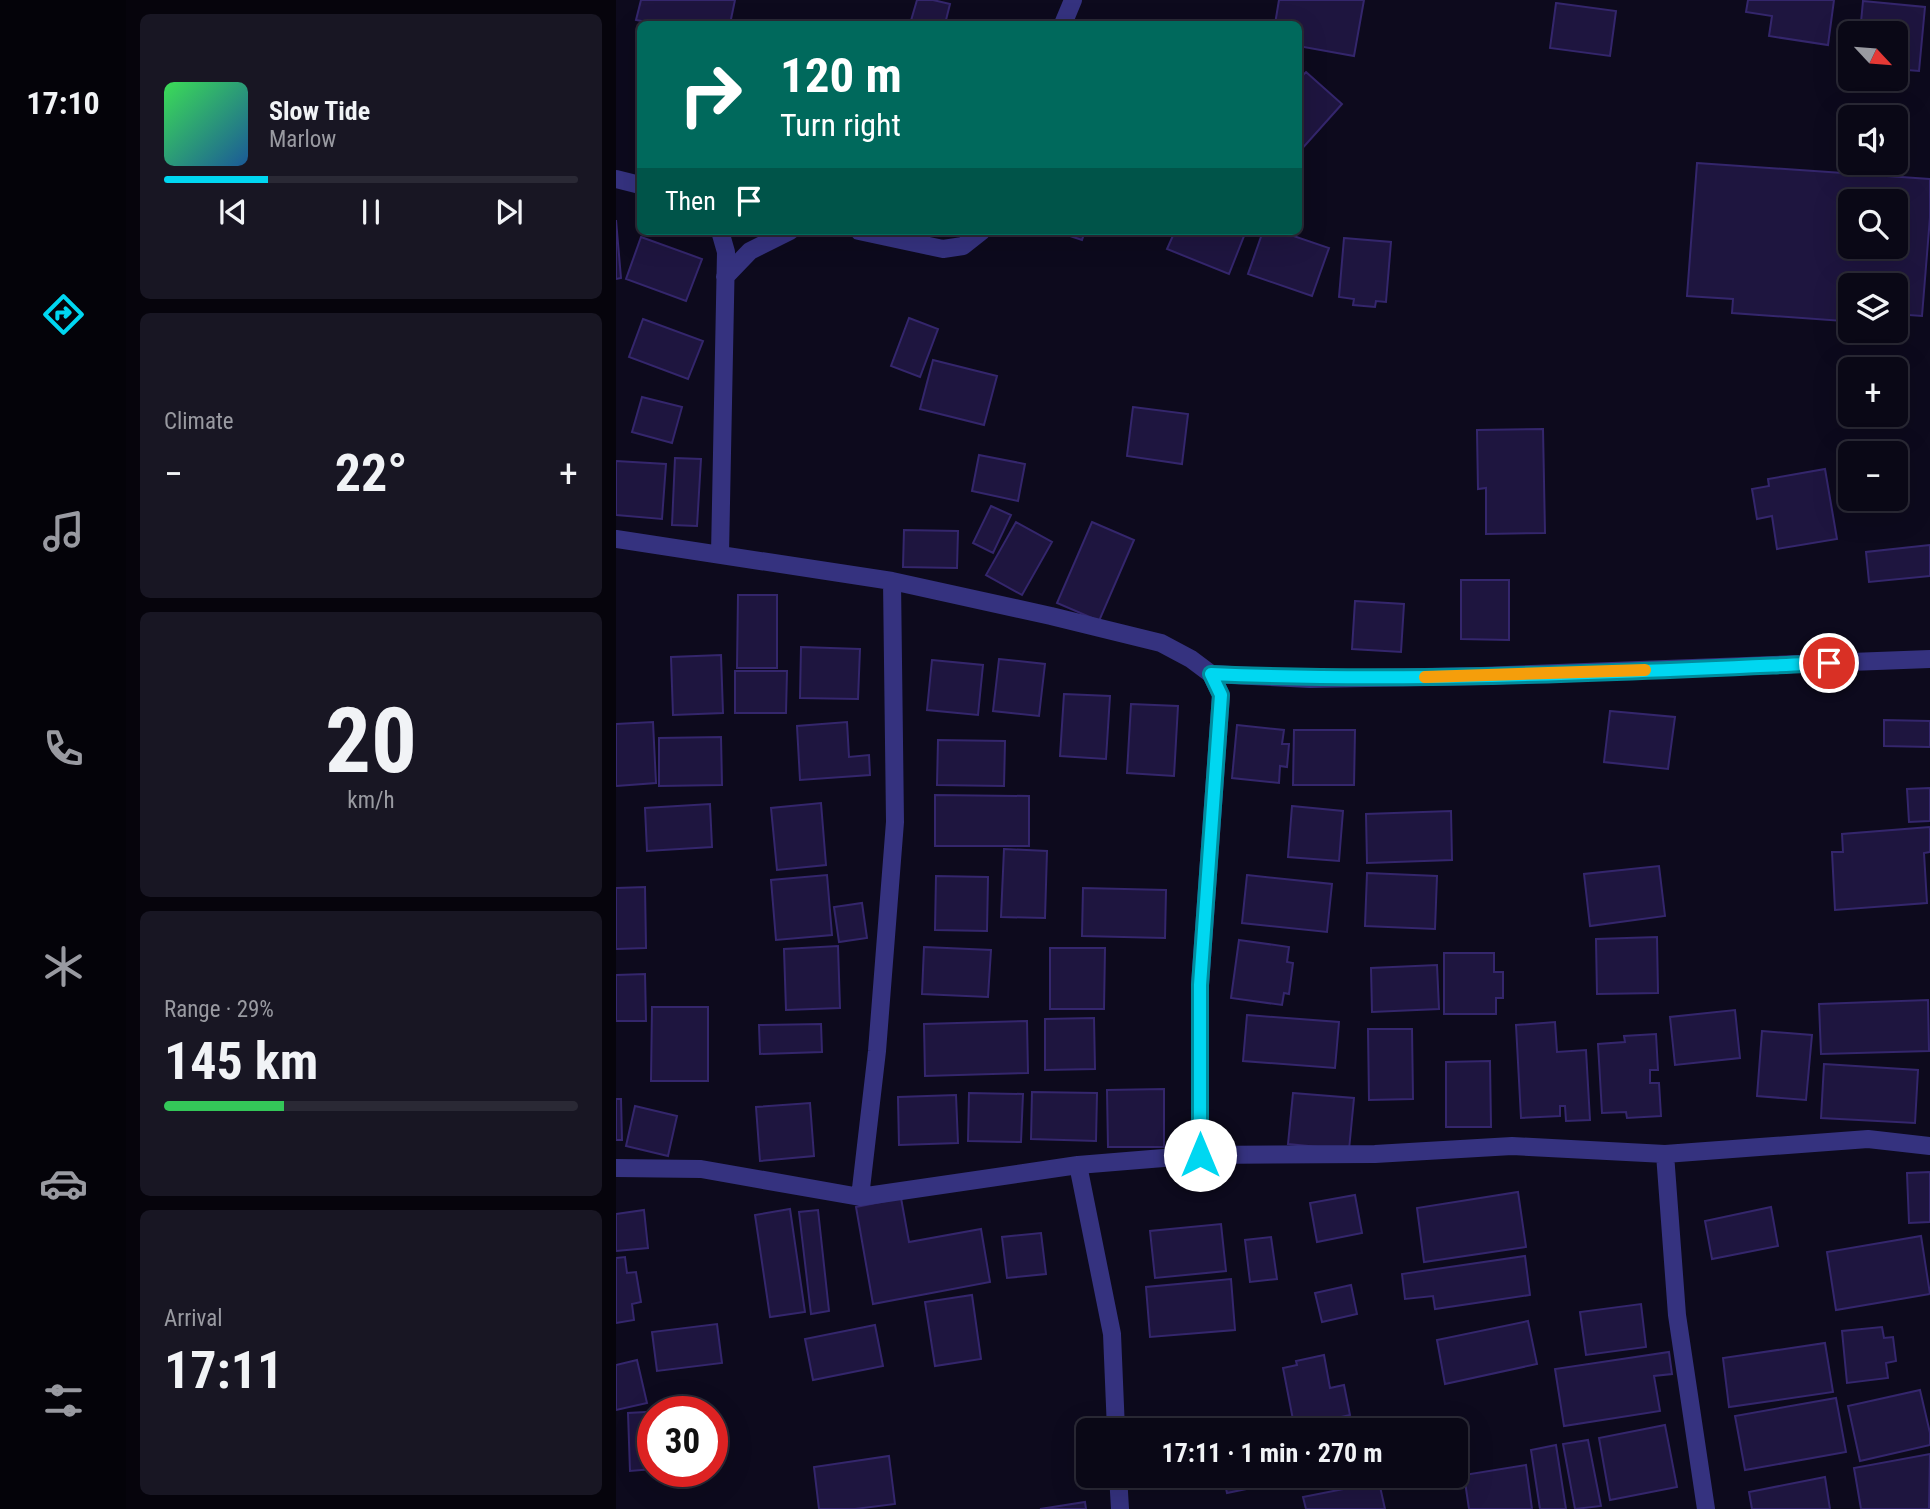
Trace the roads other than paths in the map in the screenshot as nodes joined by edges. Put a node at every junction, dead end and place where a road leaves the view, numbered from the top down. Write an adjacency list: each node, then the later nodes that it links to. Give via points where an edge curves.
1 (1073, 0): 2 (street)
2 (1064, 21)
3 (616, 178): 4 (street)
4 (637, 184)
5 (721, 235): 9 (street)
6 (782, 235): 9 (street, via 750,251)
7 (878, 235): 8 (street, via 943,249 963,246)
8 (977, 235)
9 (725, 276): 11 (street)
10 (616, 539): 11 (street)
11 (720, 555): 12 (street)
12 (892, 581): 14 (street, via 1161,643); 20 (street, via 895,822)
13 (1930, 659): 14 (street, via 1467,676 1310,679)
14 (1211, 674): 17 (street, via 1221,695 1200,985)
15 (1930, 1146): 16 (street, via 1868,1139)
16 (1665, 1154): 17 (street, via 1512,1146 1375,1154); 24 (street, via 1677,1315)
17 (1200, 1155): 18 (street)
18 (1078, 1165): 20 (street); 21 (street, via 1112,1334)
19 (616, 1168): 20 (street, via 701,1170)
20 (860, 1197)
21 (1116, 1418)
22 (1119, 1488): 23 (street)
23 (1120, 1509)
24 (1706, 1509)

